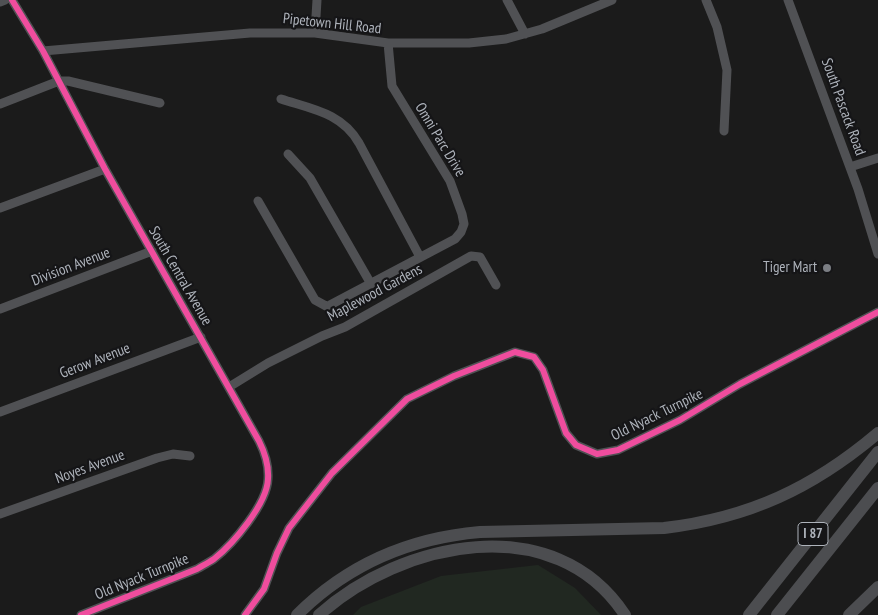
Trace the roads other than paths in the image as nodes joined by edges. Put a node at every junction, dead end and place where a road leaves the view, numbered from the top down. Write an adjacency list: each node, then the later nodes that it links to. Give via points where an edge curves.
1 (5, 0): 8 (street)
2 (12, 0): 12 (street, South Central Avenue)
3 (316, 0): 9 (street)
4 (507, 0): 10 (street)
5 (612, 0): 10 (street, Pipetown Hill Road)
6 (706, 0): 17 (street, via 727,70)
7 (788, 0): 20 (street, South Pascack Road)
8 (0, 2)
9 (315, 34): 11 (street, Pipetown Hill Road); 12 (street, Pipetown Hill Road, via 250,33)
10 (525, 34): 11 (street, Pipetown Hill Road, via 469,43)
11 (388, 44): 26 (street, Omni Parc Drive, via 392,86 450,181 464,224 455,240)
12 (43, 51): 13 (street, South Central Avenue)
13 (59, 80): 15 (street); 16 (street); 21 (street, South Central Avenue)
14 (281, 98): 26 (street, via 327,114 347,126)
15 (160, 103)
16 (0, 104)
17 (724, 131)
18 (288, 154): 27 (street, via 310,178)
19 (878, 158): 20 (street)
20 (850, 168): 25 (street, South Pascack Road)
21 (105, 169): 23 (street); 24 (street, South Central Avenue)
22 (258, 201): 27 (street, Omni Parc Drive, via 314,300 330,306)
23 (0, 208)
24 (152, 251): 29 (street, Division Avenue); 31 (street, South Central Avenue)
25 (878, 254)
26 (420, 257): 27 (street, Omni Parc Drive)
27 (371, 284)
28 (496, 285): 32 (street, Maplewood Gardens, via 480,258 471,256)
29 (1, 306)
30 (878, 312): 42 (street, Old Nyack Turnpike, via 740,384 680,420 618,450 597,454 576,444 566,432 543,370 534,358 516,352 454,376 407,399 332,473 289,528 264,589)
31 (200, 336): 32 (street, South Central Avenue); 33 (street, Gerow Avenue)
32 (229, 387): 39 (street, South Central Avenue, via 265,453 268,481 254,512)
33 (0, 412)
34 (878, 433): 43 (highway, via 815,479 783,496 739,512 664,528 480,532 424,541 388,553 354,571 327,588)
35 (878, 452): 46 (highway, I 87)
36 (190, 456): 38 (street, Noyes Avenue, via 173,454 157,458)
37 (878, 488): 47 (highway, I 87)
38 (0, 514)
39 (212, 560): 41 (street, Old Nyack Turnpike)
40 (878, 587): 48 (highway)
41 (81, 615)
42 (245, 615)
43 (297, 615)
44 (319, 615): 45 (highway, via 360,584 401,564 443,552 495,547 536,551 570,564 602,586)
45 (625, 615)
46 (749, 615)
47 (777, 615)
48 (849, 615)

